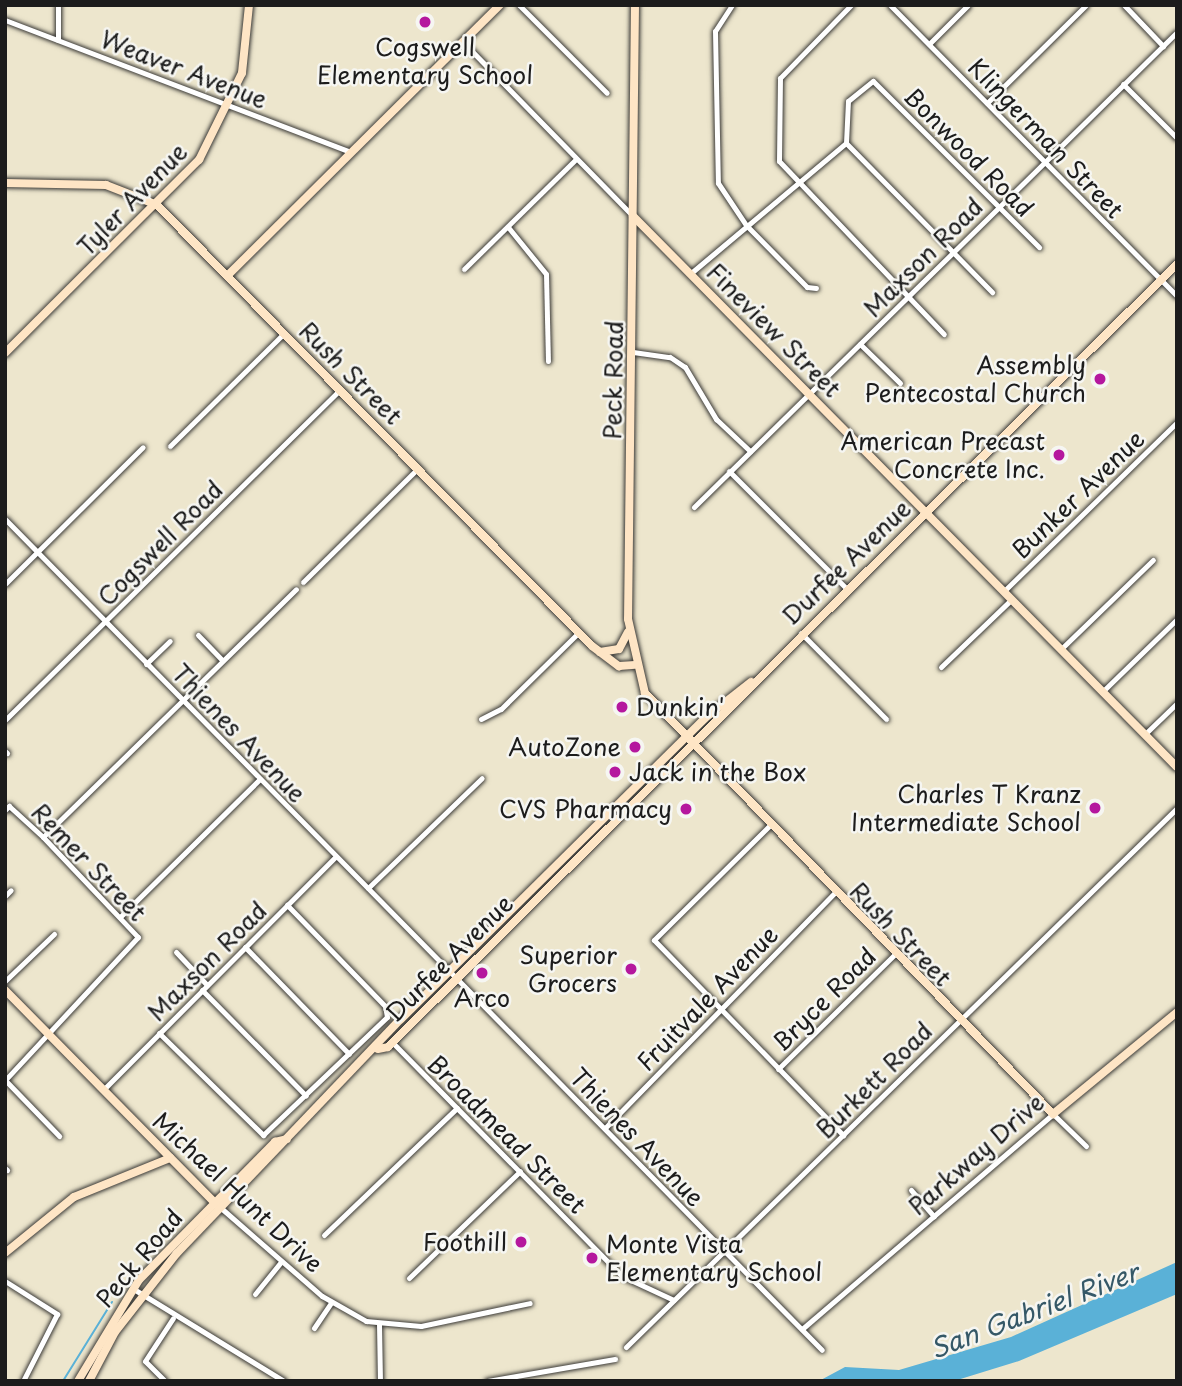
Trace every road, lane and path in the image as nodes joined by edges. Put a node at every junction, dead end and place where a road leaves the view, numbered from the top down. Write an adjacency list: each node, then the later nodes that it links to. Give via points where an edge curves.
1 (58, 5): 14 (street)
2 (249, 5): 21 (main road, Tyler Avenue, via 245,58)
3 (499, 5): 15 (main road)
4 (519, 5): 19 (street)
5 (635, 5): 31 (main road, Peck Road)
6 (732, 5): 32 (street, via 715,31 714,162 726,200)
7 (851, 5): 28 (street, via 780,78 779,161)
8 (890, 5): 16 (street, Klingerman Street)
9 (968, 5): 16 (street)
10 (1086, 5): 20 (street)
11 (1124, 5): 17 (street)
12 (5, 20): 14 (street, Weaver Avenue)
13 (1177, 32): 17 (street, Maxson Road)
14 (58, 40): 21 (street, Weaver Avenue)
15 (462, 41): 24 (main road); 25 (street, Fineview Street)
16 (929, 44): 20 (street, Klingerman Street)
17 (1163, 46): 18 (street, Maxson Road)
18 (1123, 84): 22 (street); 26 (street, Maxson Road)
19 (607, 93)
20 (987, 103): 26 (street, Klingerman Street)
21 (230, 106): 24 (street, Weaver Avenue); 29 (main road, Tyler Avenue, via 199,160)
22 (1177, 138)
23 (846, 143): 28 (street); 30 (street, Bonwood Road, via 848,101 873,81); 35 (street)
24 (350, 152): 39 (main road)
25 (576, 159): 31 (street, Fineview Street); 33 (street)
26 (1045, 162): 30 (street, Maxson Road); 40 (street, Klingerman Street)
27 (5, 183): 29 (main road, Rush Street, via 106,185)
28 (799, 187): 32 (street); 44 (street)
29 (156, 205): 39 (main road, Rush Street); 48 (main road, Tyler Avenue)
30 (998, 206): 34 (street, Bonwood Road); 35 (street, Maxson Road)
31 (633, 216): 38 (main road, Fineview Street); 49 (main road, Peck Road)
32 (746, 225): 38 (street); 41 (street, via 807,287)
33 (508, 227): 37 (street); 50 (street, via 544,268)
34 (1039, 247)
35 (953, 251): 42 (street); 44 (street, Maxson Road)
36 (1177, 264): 40 (main road, Durfee Avenue)
37 (464, 269)
38 (691, 273): 53 (main road, Fineview Street)
39 (229, 274): 45 (main road, Rush Street)
40 (1161, 280): 43 (street, Klingerman Street); 61 (main road, Durfee Avenue)
41 (816, 288)
42 (992, 292)
43 (1177, 296)
44 (907, 297): 46 (street); 47 (street, Maxson Road)
45 (284, 333): 52 (main road, Rush Street); 55 (street)
46 (944, 334)
47 (860, 344): 51 (street); 53 (street, Maxson Road)
48 (5, 352)
49 (633, 352): 57 (street, via 670,357 685,367 716,419); 73 (main road, Peck Road)
50 (548, 361)
51 (900, 383)
52 (340, 390): 58 (main road, Rush Street); 72 (street, Cogswell Road)
53 (810, 394): 57 (street, Maxson Road); 61 (main road, Fineview Street)
54 (1177, 422): 69 (street, Bunker Avenue)
55 (170, 446)
56 (143, 447): 63 (street)
57 (750, 451): 59 (street, Maxson Road)
58 (418, 468): 65 (street); 74 (main road, Rush Street)
59 (729, 471): 60 (street, Maxson Road); 67 (street)
60 (694, 507)
61 (925, 512): 67 (main road, Durfee Avenue); 69 (main road, Fineview Street)
62 (5, 519): 63 (street, Thienes Avenue)
63 (37, 553): 66 (street); 72 (street, Thienes Avenue)
64 (1153, 560): 78 (street)
65 (303, 582)
66 (5, 584)
67 (846, 588): 75 (main road, Durfee Avenue)
68 (296, 589): 80 (street)
69 (1004, 591): 70 (main road, Fineview Street)
70 (1012, 599): 78 (main road, Fineview Street); 83 (street)
71 (1177, 619): 85 (street)
72 (105, 622): 81 (street, Thienes Avenue); 90 (street, Cogswell Road)
73 (629, 629): 79 (main road, via 619,649); 82 (main road, Peck Road)
74 (579, 632): 79 (main road, Rush Street); 88 (street, via 501,709)
75 (801, 633): 84 (main road, Durfee Avenue); 89 (street)
76 (198, 635): 80 (street)
77 (170, 641): 81 (street)
78 (1061, 649): 85 (main road, Fineview Street)
79 (598, 652): 82 (main road, Rush Street, via 619,666)
80 (222, 660): 86 (street)
81 (146, 664): 86 (street, Thienes Avenue)
82 (635, 665): 92 (main road, Peck Road, via 652,704)
83 (941, 667)
84 (751, 682): 92 (main road, Durfee Avenue); 93 (main road, Durfee Avenue)
85 (1102, 692): 91 (main road, Fineview Street)
86 (182, 700): 96 (street, Thienes Avenue); 100 (street)
87 (1177, 703): 91 (street)
88 (481, 719)
89 (886, 719)
90 (5, 720)
91 (1145, 734): 94 (main road, Fineview Street)
92 (684, 738): 93 (main road, Peck Road); 112 (main road, Durfee Avenue)
93 (691, 746): 99 (main road, Rush Street); 112 (main road, Durfee Avenue)
94 (1177, 767)
95 (482, 778): 102 (street)
96 (260, 779): 101 (street, Thienes Avenue); 107 (street)
97 (7, 808): 100 (street, Remer Street)
98 (1177, 808): 118 (street, Burkett Road)
99 (769, 826): 104 (main road, Rush Street); 116 (street, via 654,940)
100 (43, 837): 107 (street, Remer Street)
101 (336, 856): 102 (street, Thienes Avenue); 106 (street, Maxson Road)
102 (368, 888): 112 (street, Thienes Avenue)
103 (10, 890): 105 (street)
104 (834, 893): 111 (main road, Rush Street); 116 (street, Fruitvale Avenue)
105 (5, 896)
106 (287, 905): 109 (street, Maxson Road); 124 (street, Durfee Avenue, via 388,1010)
107 (121, 916): 119 (street, Remer Street, via 138,937)
108 (54, 934): 113 (street)
109 (245, 947): 114 (street, Maxson Road); 124 (street)
110 (176, 952): 114 (street)
111 (895, 954): 118 (main road, Rush Street); 125 (street, Bryce Road)
112 (452, 975): 121 (main road, Durfee Avenue); 122 (main road, Durfee Avenue); 131 (street, Thienes Avenue)
113 (5, 981)
114 (204, 988): 120 (street, Maxson Road); 128 (street)
115 (5, 990): 119 (main road, Michael Hunt Drive)
116 (719, 1010): 125 (street); 131 (street, Fruitvale Avenue)
117 (1177, 1012): 130 (main road, Parkway Drive)
118 (959, 1020): 130 (main road, Rush Street); 132 (street, Burkett Road)
119 (44, 1032): 126 (street); 127 (main road, Michael Hunt Drive)
120 (159, 1033): 127 (street, Maxson Road); 128 (street, Durfee Avenue, via 263,1135)
121 (385, 1035): 122 (street, Broadmead Street); 123 (main road, Durfee Avenue)
122 (392, 1042): 123 (main road, Durfee Avenue); 129 (street, Broadmead Street)
123 (378, 1049): 138 (main road, Durfee Avenue, via 287,1139 275,1142)
124 (349, 1054): 128 (street, Durfee Avenue)
125 (778, 1069): 132 (street)
126 (5, 1080): 133 (street)
127 (103, 1090): 135 (main road, Michael Hunt Drive)
128 (306, 1096)
129 (457, 1108): 136 (street, Broadmead Street); 140 (street)
130 (1052, 1114): 134 (street, Rush Street); 139 (street, Parkway Drive)
131 (605, 1128): 141 (street, Thienes Avenue)
132 (843, 1135): 141 (street, Burkett Road)
133 (59, 1136)
134 (1086, 1146)
135 (170, 1158): 138 (main road, Michael Hunt Drive); 142 (main road, via 74,1197)
136 (520, 1171): 144 (street); 149 (street, Broadmead Street, via 622,1276)
137 (911, 1190): 139 (street)
138 (218, 1205): 143 (street, Michael Hunt Drive); 146 (main road, Peck Road); 147 (main road, Peck Road)
139 (934, 1216): 155 (street, Parkway Drive)
140 (324, 1235)
141 (724, 1250): 149 (street, Burkett Road); 155 (street, Thienes Avenue)
142 (5, 1253)
143 (280, 1263): 148 (street); 150 (street, Michael Hunt Drive)
144 (409, 1278)
145 (5, 1281): 160 (street, via 57,1314)
146 (132, 1288): 147 (street); 161 (main road, Peck Road)
147 (142, 1294): 152 (street); 162 (main road, Peck Road)
148 (255, 1294)
149 (674, 1300): 156 (street, Burkett Road)
150 (331, 1303): 153 (street, Michael Hunt Drive); 154 (street)
151 (530, 1303): 153 (street, Michael Hunt Drive, via 421,1326)
152 (173, 1318): 159 (street); 163 (street, via 145,1361)
153 (379, 1324): 165 (street)
154 (314, 1328)
155 (802, 1329): 157 (street, Thienes Avenue)
156 (626, 1347)
157 (822, 1350)
158 (615, 1359): 166 (street)
159 (275, 1379): 164 (street)
160 (23, 1381)
161 (78, 1381)
162 (89, 1381)
163 (165, 1381)
164 (284, 1381)
165 (380, 1381)
166 (487, 1381)

